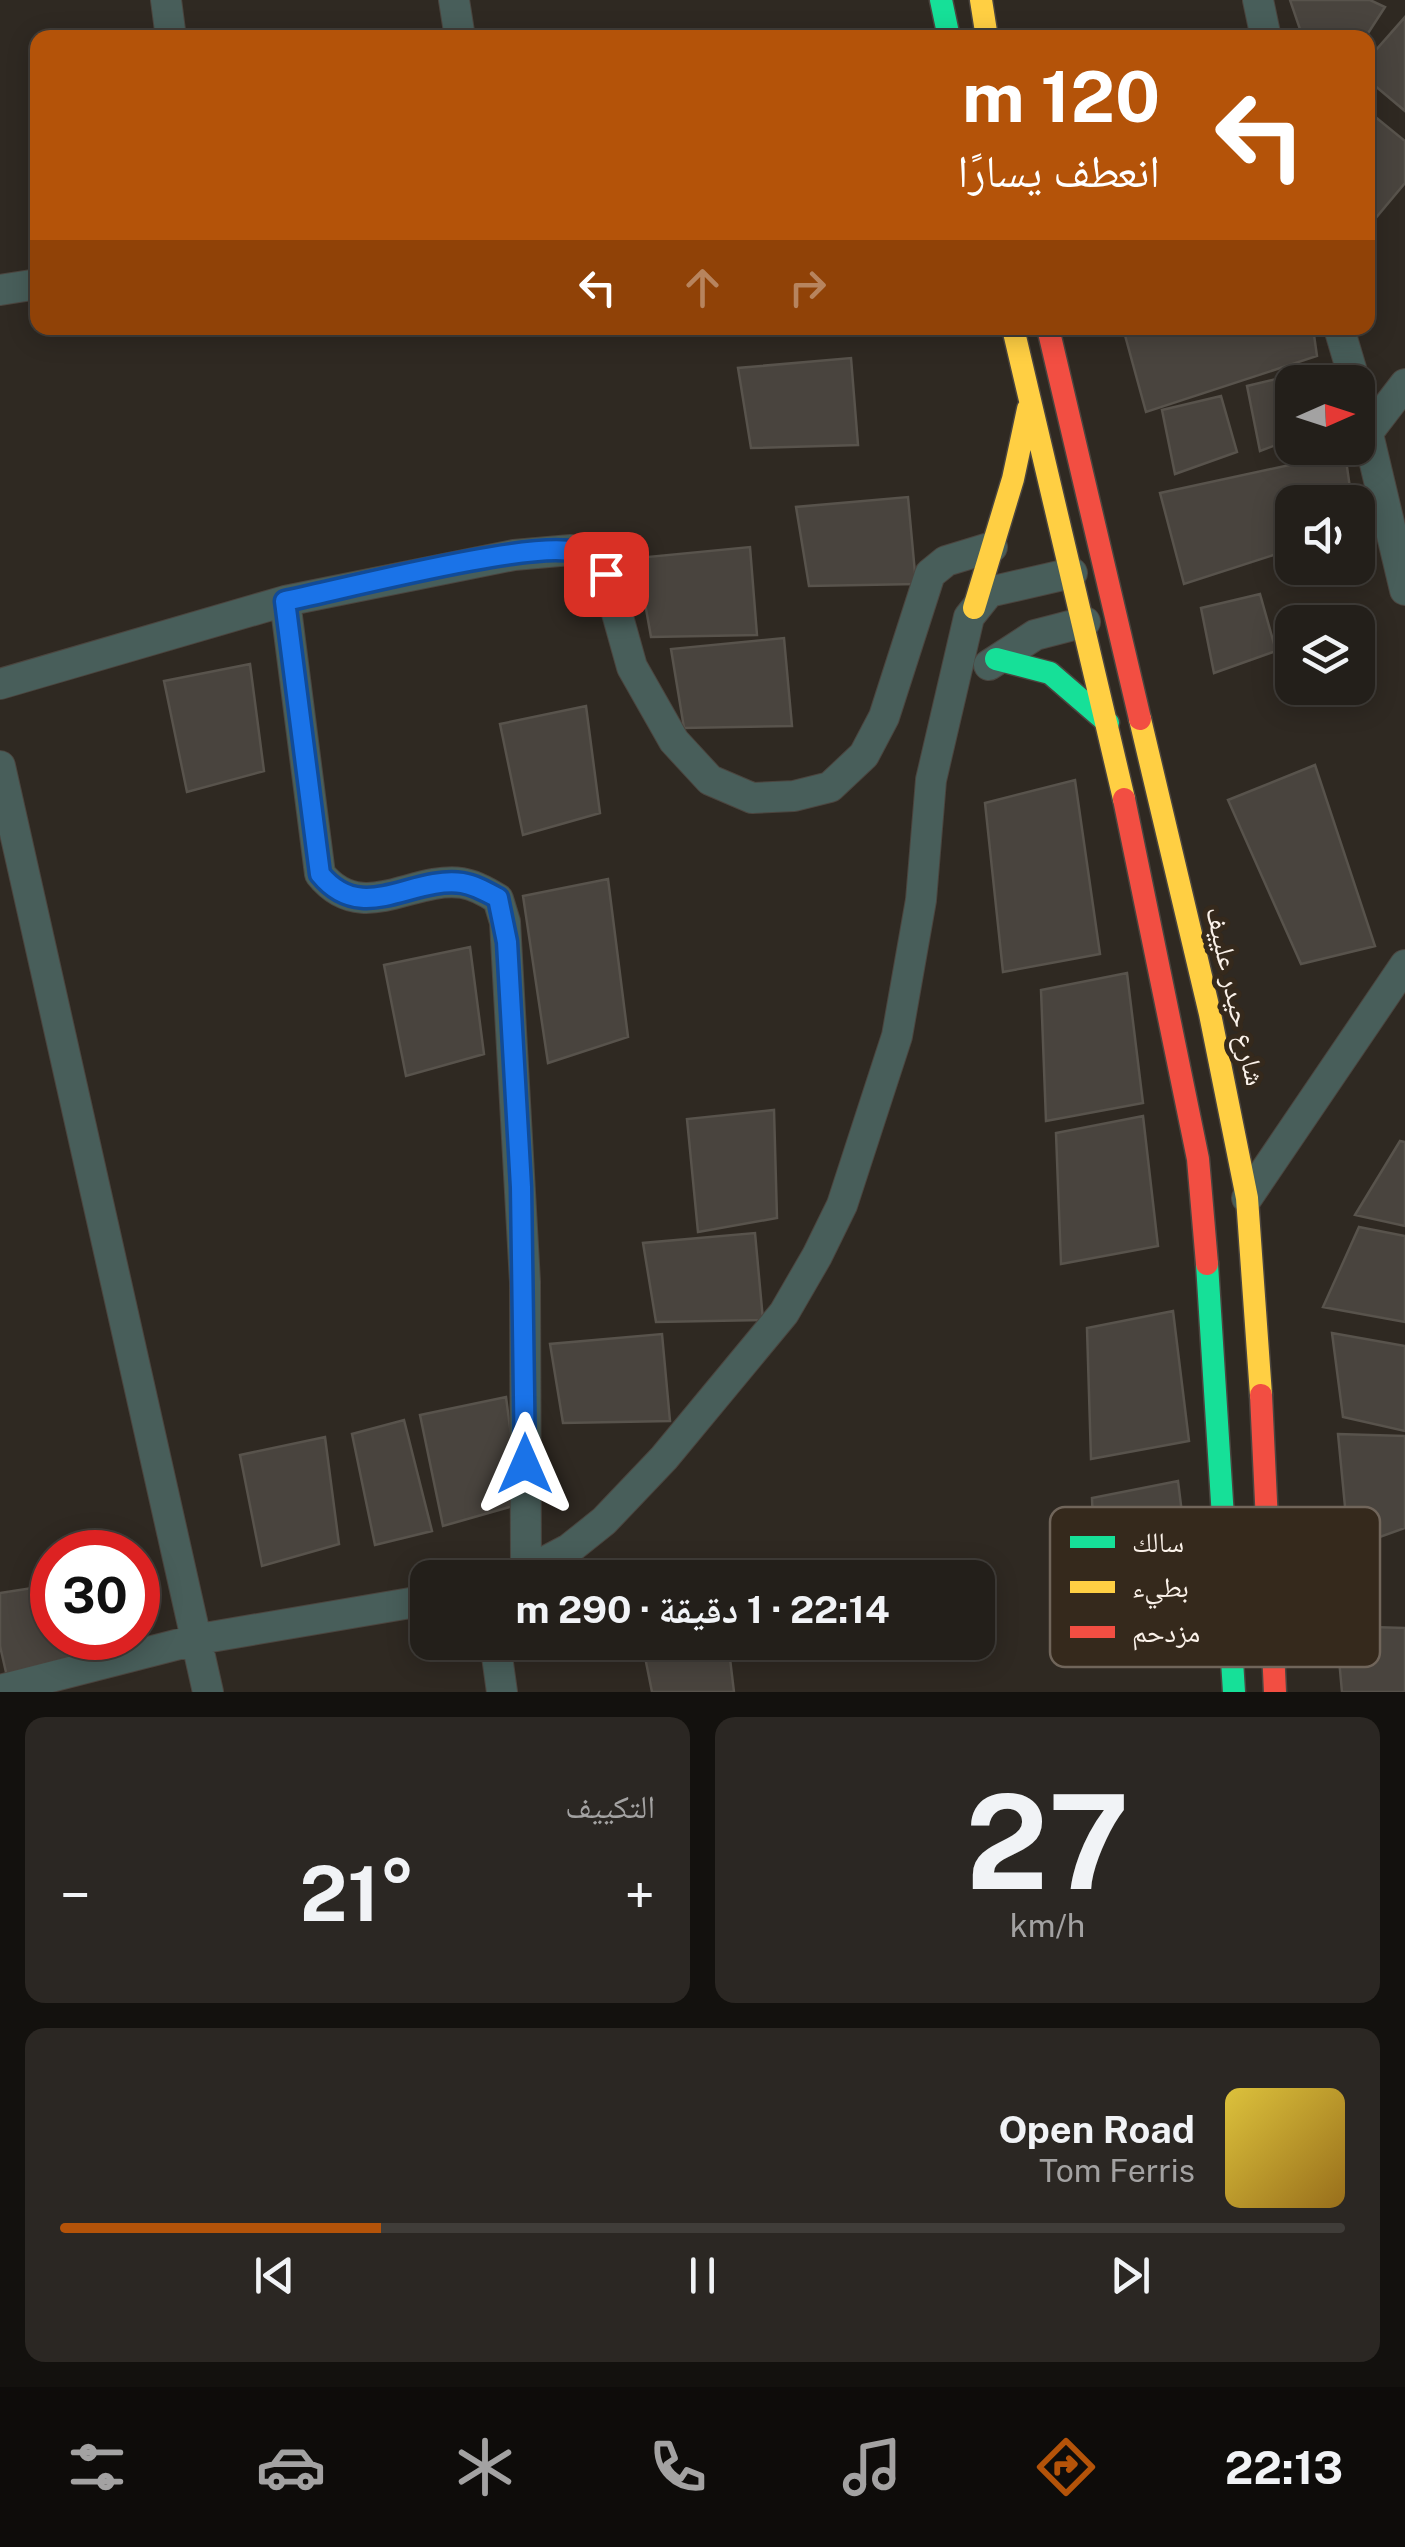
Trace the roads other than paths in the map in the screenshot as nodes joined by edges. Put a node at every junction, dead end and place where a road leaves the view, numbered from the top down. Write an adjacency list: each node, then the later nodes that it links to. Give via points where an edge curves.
1 (166, 0): 6 (street)
2 (454, 0): 7 (street)
3 (941, 0): 8 (main road)
4 (982, 0): 9 (main road)
5 (1258, 0): 10 (street)
6 (170, 30)
7 (459, 30)
8 (947, 30)
9 (987, 30)
10 (1264, 30)
11 (30, 285): 12 (street)
12 (0, 290)
13 (1015, 335): 18 (main road)
14 (1050, 335): 33 (main road, شارع حيدر علييف)
15 (1341, 335): 16 (street)
16 (1350, 365)
17 (1405, 384): 19 (street)
18 (1030, 399): 21 (main road); 22 (main road)
19 (1375, 423)
20 (1375, 458): 23 (street)
21 (992, 547): 24 (street, via 946,560 930,574 884,716 864,755 830,787 794,796 752,798 710,780 674,742 632,667 606,574 571,550); 25 (main road)
22 (1072, 573): 25 (street, via 999,588); 26 (main road)
23 (1405, 590)
24 (285, 601): 28 (street); 36 (street, via 320,874 334,891 353,898 460,882 498,898 505,922 525,1282)
25 (974, 608): 29 (street)
26 (1084, 622): 27 (street, via 1035,635); 30 (main road)
27 (996, 660): 29 (street); 30 (main road, via 1050,673)
28 (0, 684)
29 (954, 690): 37 (street, via 932,780 921,900 896,1036 848,1188 818,1256 784,1313 664,1458 604,1521)
30 (1108, 723): 34 (main road, via 1198,1159)
31 (0, 766): 39 (street)
32 (1405, 965): 33 (street)
33 (1247, 1198): 35 (main road, شارع حيدر علييف)
34 (1224, 1507)
35 (1267, 1507)
36 (520, 1560)
37 (548, 1560)
38 (410, 1603): 39 (street)
39 (199, 1639): 43 (street); 44 (street)
40 (498, 1660): 45 (street)
41 (1233, 1667): 46 (main road)
42 (1274, 1667): 47 (main road, شارع حيدر علييف)
43 (0, 1690)
44 (208, 1692)
45 (502, 1692)
46 (1234, 1692)
47 (1275, 1692)

